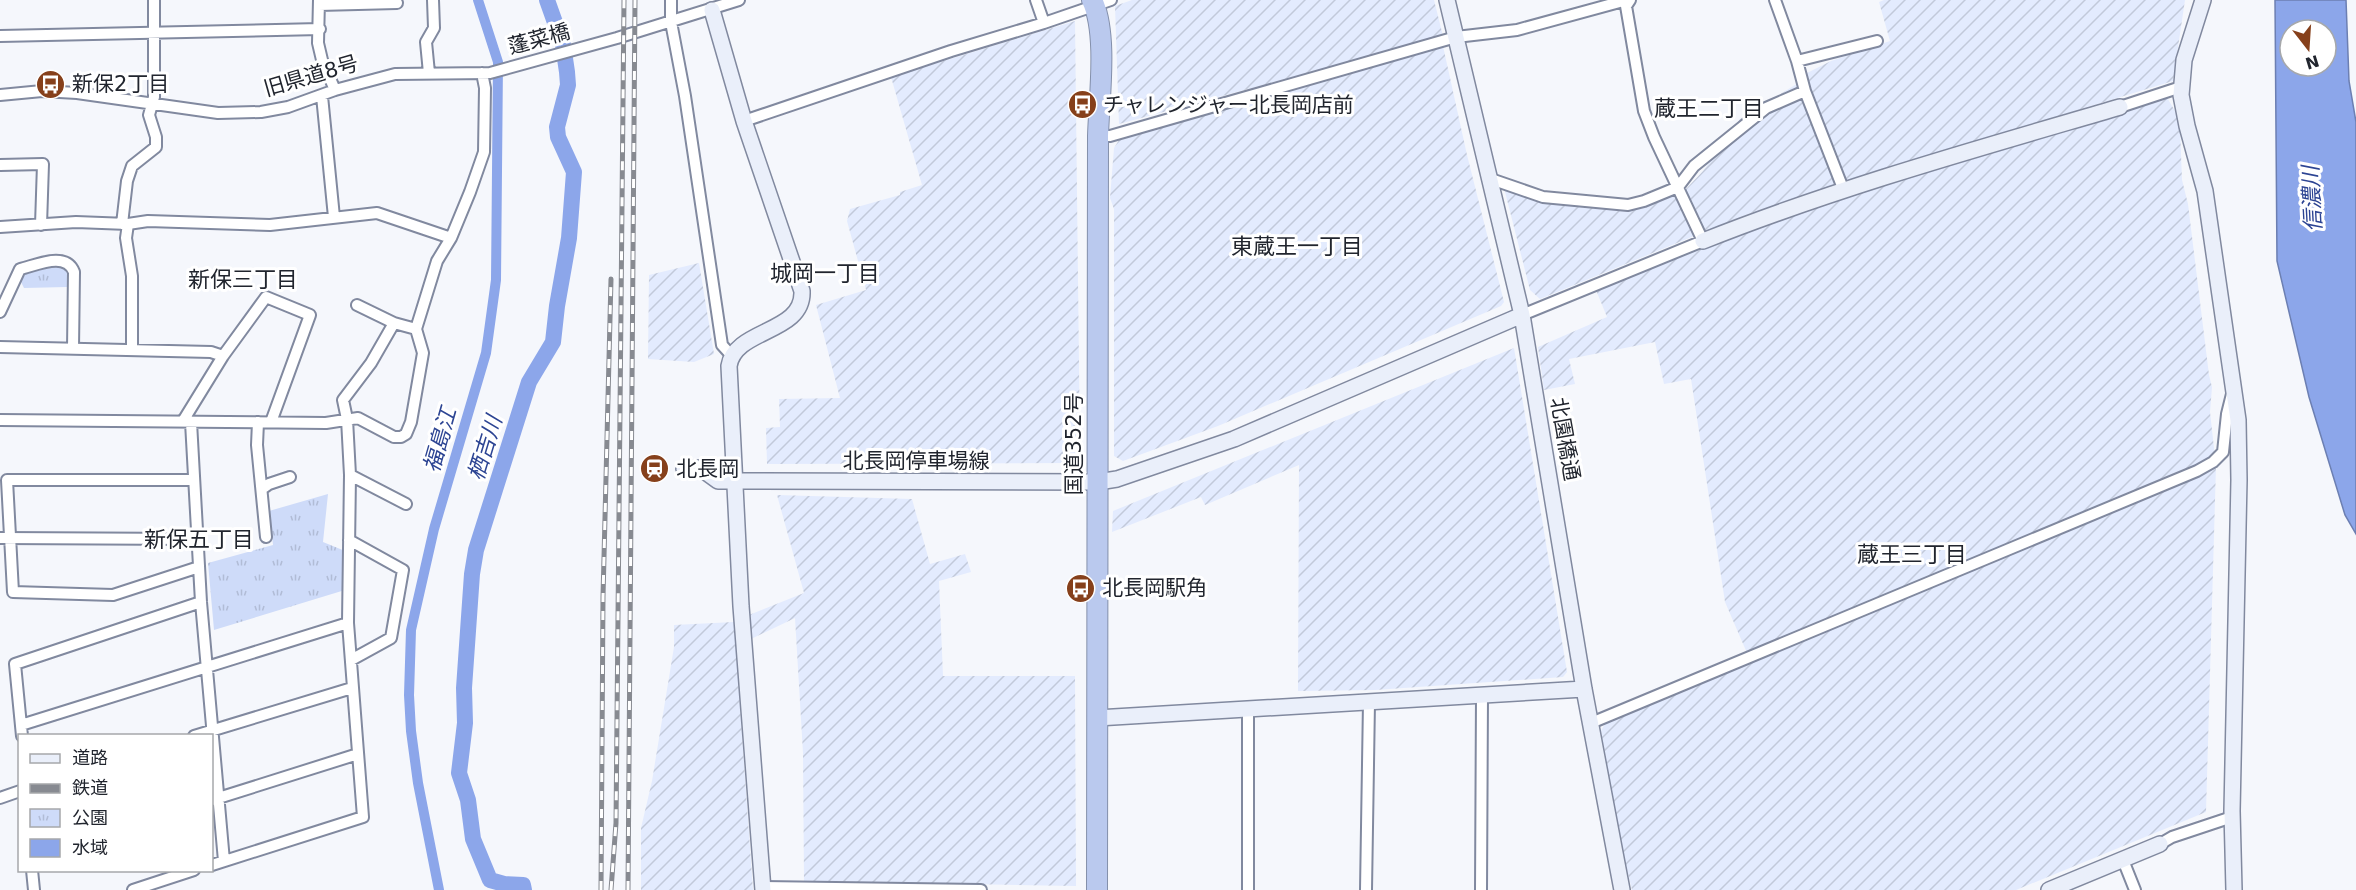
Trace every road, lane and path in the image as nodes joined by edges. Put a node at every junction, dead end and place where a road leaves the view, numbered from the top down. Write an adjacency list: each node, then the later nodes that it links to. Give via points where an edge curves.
1 (154, 0): 17 (street)
2 (433, 0): 22 (street, via 434,28 426,42)
3 (671, 0): 14 (street)
4 (740, 0): 13 (street)
5 (1036, 0): 15 (street)
6 (1447, 0): 19 (street, 北園橋通)
7 (1629, 0): 19 (street, via 1517,30); 35 (street, via 1626,6 1644,111)
8 (1775, 0): 21 (street)
9 (2203, 0): 24 (street, via 2184,60)
10 (319, 2): 12 (street); 16 (street)
11 (1100, 2): 15 (street); 32 (highway, 国道352号)
12 (397, 3)
13 (712, 10): 14 (street); 31 (street)
14 (671, 22): 23 (street, 蓬菜橋); 52 (street, via 722,345)
15 (1044, 23): 31 (street)
16 (320, 29): 17 (street); 25 (street, via 322,60)
17 (154, 32): 18 (street); 29 (street)
18 (0, 36)
19 (1456, 37): 32 (street, via 1110,136); 34 (street, 北園橋通)
20 (1877, 40): 21 (street)
21 (1797, 61): 26 (street)
22 (429, 73): 23 (street, 旧県道8号); 25 (street, 旧県道8号, via 394,74)
23 (486, 73): 41 (street, via 484,152)
24 (2181, 87): 30 (street); 53 (street, via 2205,191)
25 (335, 90): 28 (street, 旧県道8号)
26 (1805, 91): 35 (street, via 1766,108 1694,166); 36 (street)
27 (0, 95): 29 (street, 旧県道8号, via 77,93)
28 (322, 96): 29 (street, 旧県道8号, via 288,107 243,113); 37 (street)
29 (153, 105): 38 (street, via 149,115 156,147 132,166 127,181)
30 (2120, 107): 36 (street)
31 (744, 121): 52 (street, via 799,280 802,299 790,317 744,344)
32 (1098, 136): 64 (highway, 国道352号)
33 (0, 165): 39 (street, via 43,164)
34 (1488, 178): 35 (street, via 1543,197 1628,205); 45 (street, 北園橋通)
35 (1678, 187): 42 (street)
36 (1844, 191): 42 (street)
37 (334, 217): 38 (street, via 270,225 148,221); 41 (street, via 376,213)
38 (125, 224): 39 (street); 50 (street, via 132,276)
39 (41, 225): 40 (street)
40 (0, 227)
41 (451, 238): 47 (street, via 437,261)
42 (1703, 241): 45 (street)
43 (357, 305): 46 (street)
44 (0, 312): 49 (street, via 20,269 63,260 74,272)
45 (1522, 315): 64 (street, 北長岡停車場線, via 1234,439); 77 (street, 北園橋通)
46 (394, 323): 47 (street); 54 (street, via 343,400)
47 (416, 329): 54 (street, via 423,353 406,434 394,437 358,418)
48 (0, 347): 49 (street)
49 (73, 348): 50 (street)
50 (132, 349): 51 (street, via 211,352)
51 (223, 356): 56 (street); 58 (street, via 266,297 310,315)
52 (732, 356): 63 (street, via 729,366)
53 (2233, 388): 82 (street, via 2223,452 2197,471); 90 (street, via 2239,480)
54 (347, 419): 58 (street, via 326,423); 60 (street)
55 (0, 420): 56 (street)
56 (187, 421): 57 (street); 62 (street)
57 (258, 422): 58 (street); 65 (street)
58 (271, 422)
59 (684, 469): 63 (street, 北長岡停車場線, via 700,468 718,481)
60 (350, 476): 66 (street); 70 (street)
61 (290, 477): 65 (street)
62 (194, 480): 68 (street, via 7,480); 69 (street)
63 (733, 481): 64 (street, 北長岡停車場線); 97 (street)
64 (1098, 483): 81 (highway, 国道352号)
65 (262, 489): 67 (street)
66 (406, 504)
67 (266, 537)
68 (4, 538): 69 (street); 71 (street, via 13,592 113,595)
69 (197, 539): 71 (street)
70 (349, 540): 73 (street); 74 (street, via 403,570 391,638)
71 (199, 567): 72 (street)
72 (201, 602): 75 (street); 84 (street, via 15,664)
73 (348, 623): 74 (street); 75 (street)
74 (351, 660): 76 (street)
75 (208, 667): 83 (street); 84 (street)
76 (352, 688): 83 (street); 86 (street)
77 (1584, 689): 78 (street); 82 (street, 北園橋通)
78 (1482, 696): 79 (street); 104 (street)
79 (1369, 702): 80 (street); 103 (street)
80 (1248, 708): 81 (street); 102 (street)
81 (1097, 718): 101 (highway, 国道352号)
82 (1591, 723): 105 (street, 北園橋通)
83 (214, 729): 85 (street); 89 (street)
84 (21, 730)
85 (197, 734)
86 (358, 754): 89 (street); 93 (street, via 363,818)
87 (18, 792): 88 (street)
88 (0, 798)
89 (215, 799): 93 (street)
90 (2232, 817): 91 (street); 108 (street)
91 (2160, 844): 92 (street)
92 (2123, 860): 106 (street); 107 (street)
93 (224, 861): 94 (street)
94 (213, 865)
95 (32, 872): 98 (street)
96 (188, 872): 99 (street)
97 (763, 889): 100 (street)
98 (34, 890)
99 (133, 890)
100 (981, 890)
101 (1097, 890)
102 (1248, 890)
103 (1366, 890)
104 (1480, 890)
105 (1622, 890)
106 (2049, 890)
107 (2134, 890)
108 (2234, 890)

